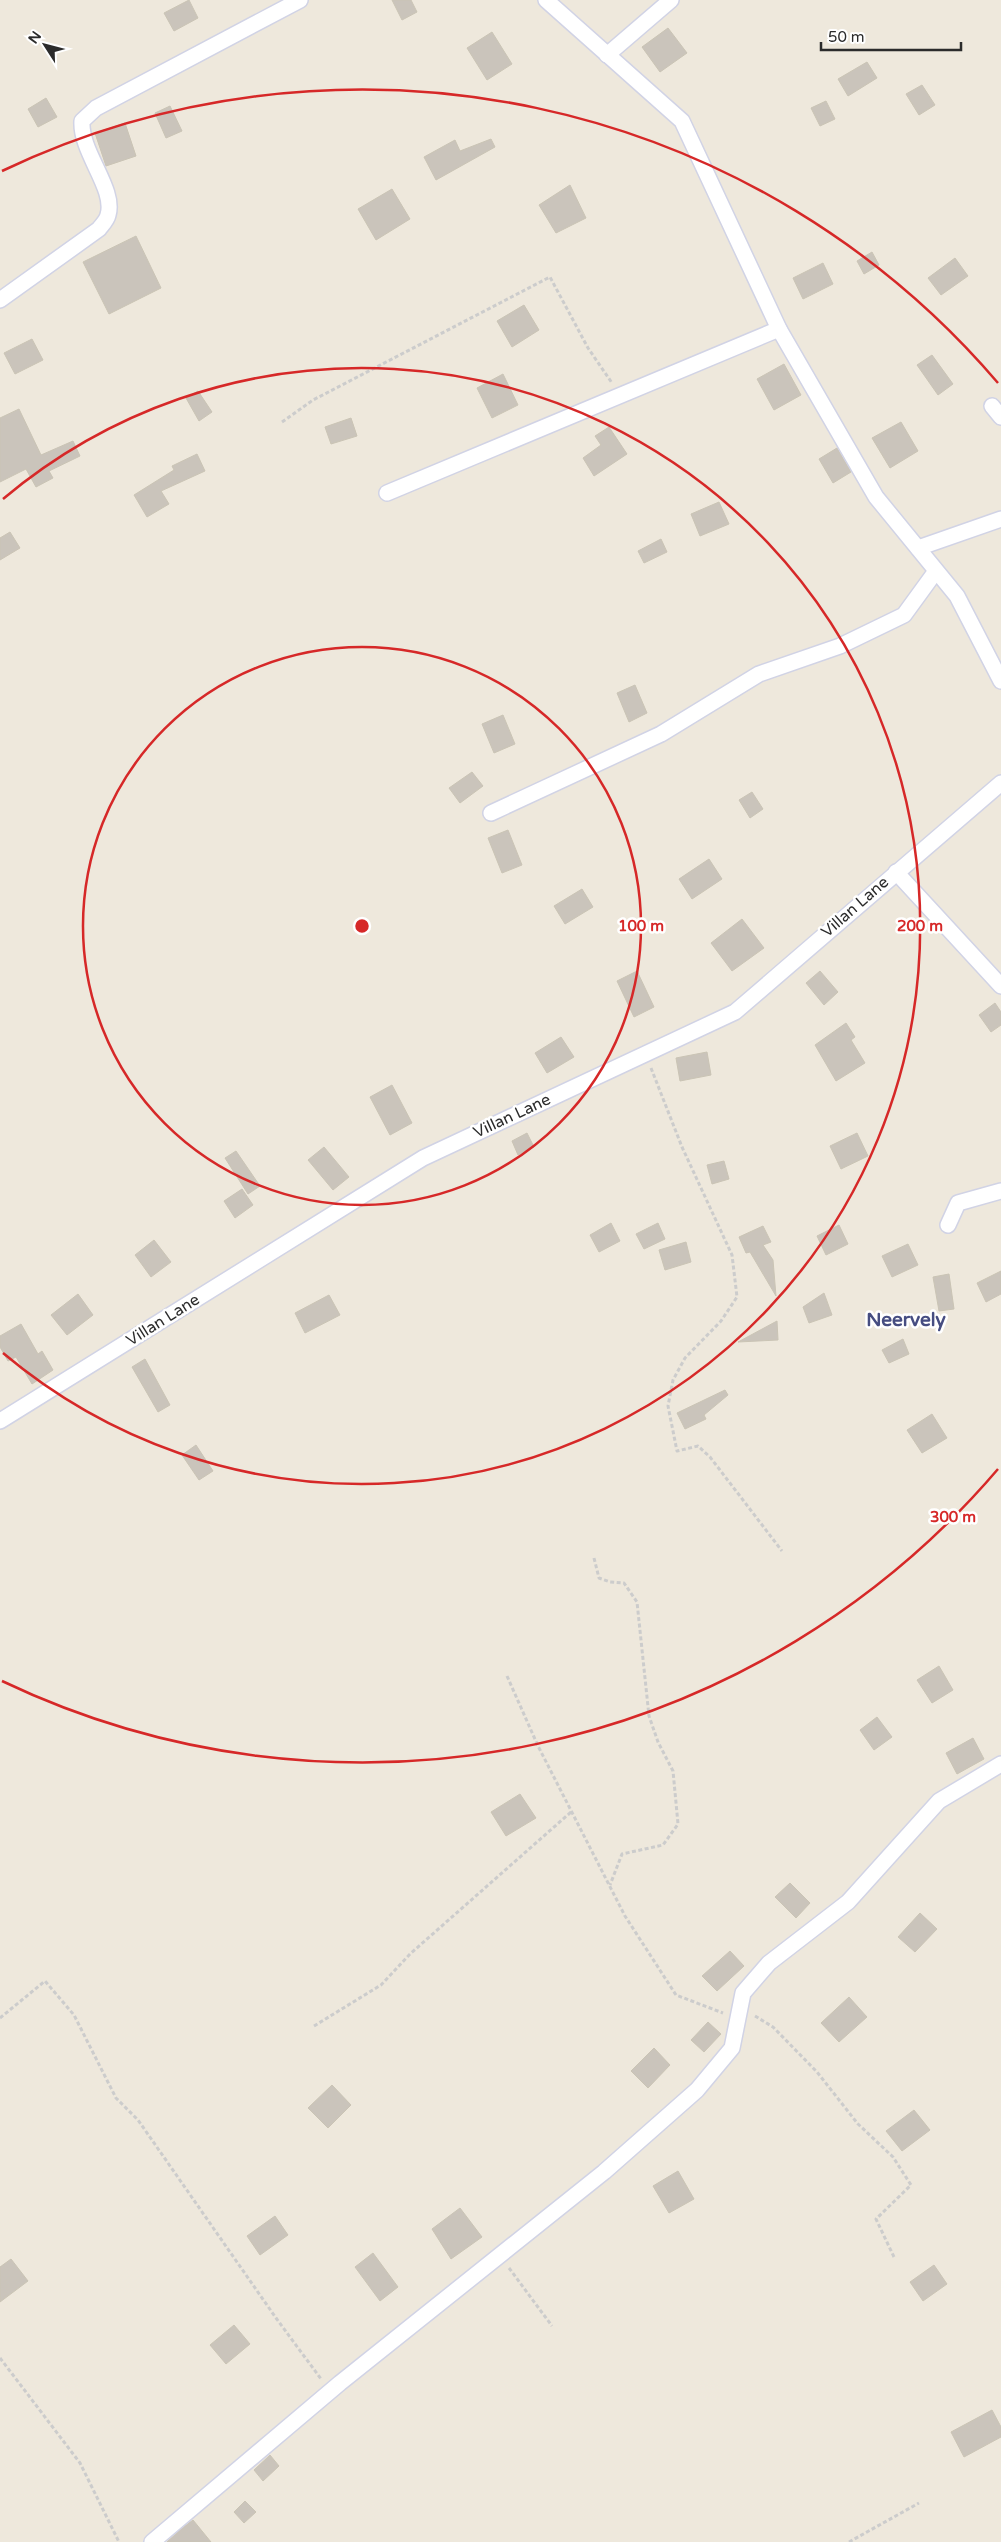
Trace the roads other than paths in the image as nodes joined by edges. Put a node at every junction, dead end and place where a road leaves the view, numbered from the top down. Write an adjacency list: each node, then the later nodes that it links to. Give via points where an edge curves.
1 (300, 0): 5 (street, via 96,108 82,121 81,134 109,200 108,216 99,229)
2 (546, 0): 4 (street)
3 (672, 0): 4 (street)
4 (607, 55): 6 (street, via 682,121)
5 (0, 300)
6 (779, 329): 7 (street); 9 (street, via 876,497)
7 (387, 493)
8 (1001, 519): 9 (street)
9 (918, 548): 10 (street)
10 (936, 571): 11 (street, via 957,596); 13 (street, via 904,615 840,646 759,674 661,734)
11 (1001, 681)
12 (1001, 783): 14 (street, Villan Lane)
13 (491, 813)
14 (896, 872): 15 (street); 18 (street, Villan Lane, via 734,1012 423,1158)
15 (1001, 986)
16 (1001, 1191): 17 (street, via 958,1203)
17 (948, 1225)
18 (0, 1421)
19 (1001, 1764): 20 (street, via 939,1801 848,1902 770,1963 743,1993 732,2048 696,2090 604,2172 330,2391)
20 (152, 2542)

